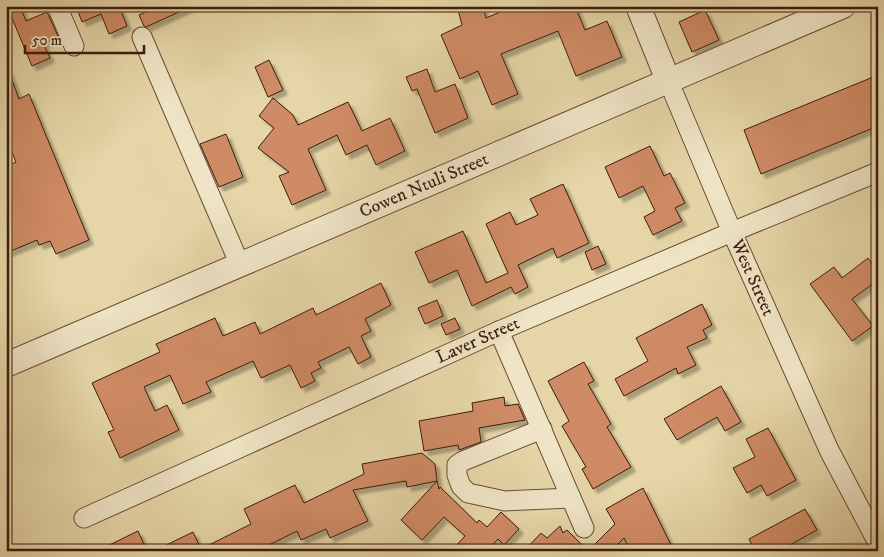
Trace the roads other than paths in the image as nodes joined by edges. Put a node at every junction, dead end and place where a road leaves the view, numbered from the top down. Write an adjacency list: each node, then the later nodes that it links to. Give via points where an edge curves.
1 (57, 6): 5 (street)
2 (638, 6): 6 (street, West Street)
3 (843, 6): 6 (street, Cowen Ntuli Street)
4 (142, 37): 9 (street)
5 (74, 46)
6 (668, 80): 8 (street, West Street); 9 (street, Cowen Ntuli Street)
7 (878, 172): 8 (street, Laver Street)
8 (732, 232): 10 (street, Laver Street); 16 (street, West Street, via 829,450)
9 (240, 265): 11 (street, Cowen Ntuli Street)
10 (499, 331): 12 (street); 14 (street, Laver Street)
11 (6, 365)
12 (542, 429): 13 (street); 13 (street, via 457,465 461,486 468,493 505,501)
13 (571, 498): 15 (street)
14 (84, 518)
15 (584, 528)
16 (878, 543)

